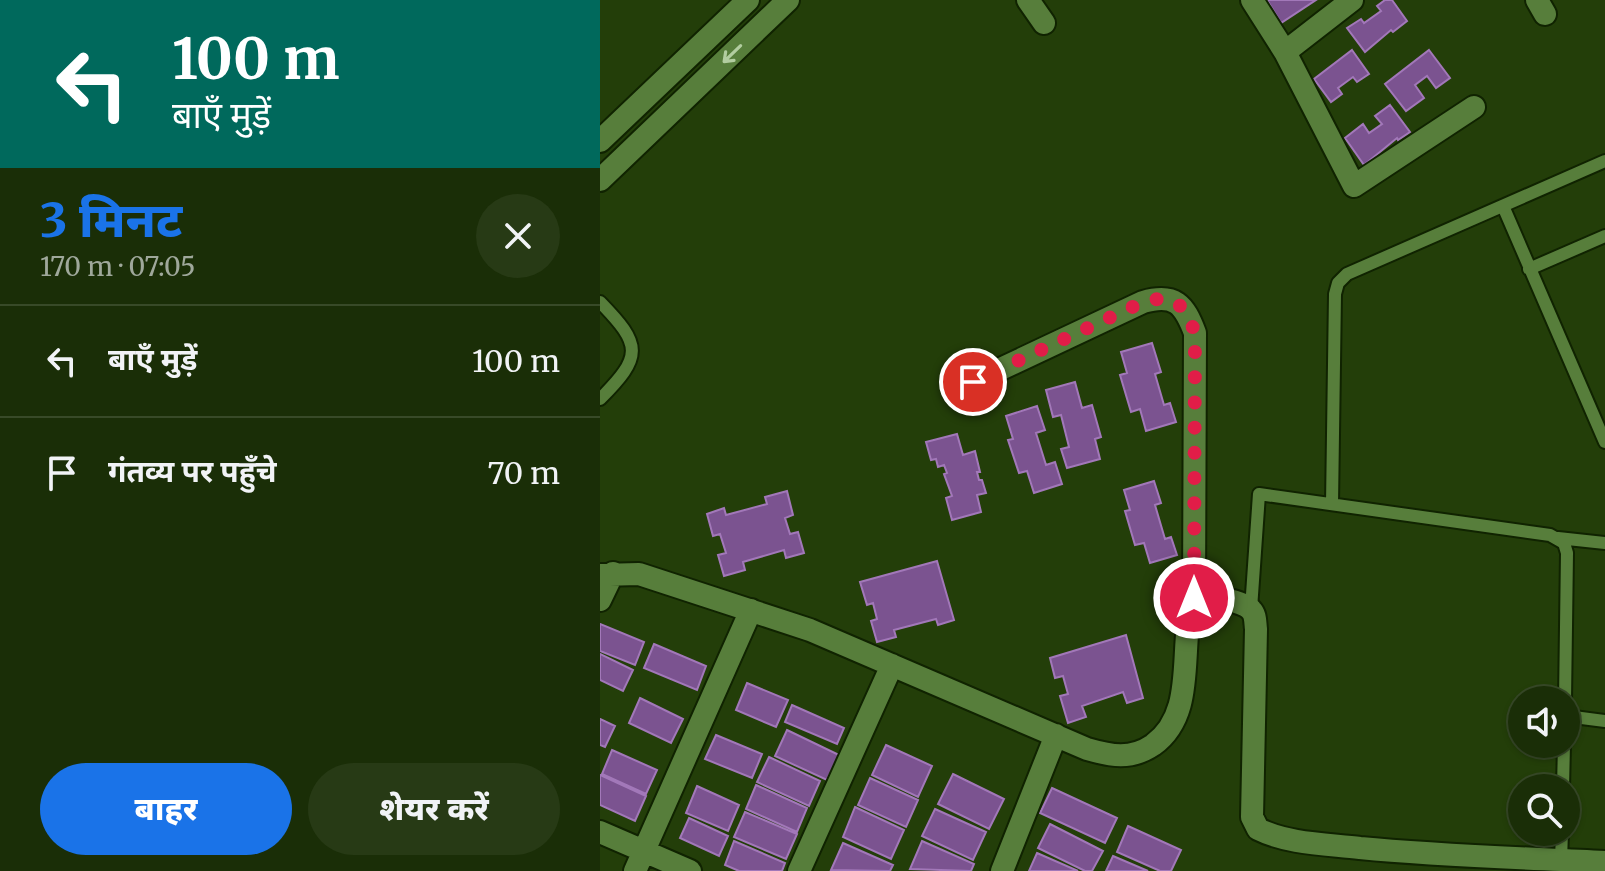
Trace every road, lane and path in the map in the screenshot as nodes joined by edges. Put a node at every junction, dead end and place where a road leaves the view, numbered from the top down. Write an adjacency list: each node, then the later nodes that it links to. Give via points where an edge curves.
1 (748, 0): 9 (street)
2 (788, 0): 11 (street, one-way to 11)
3 (1028, 0): 6 (street)
4 (1252, 0): 7 (street)
5 (1352, 0): 7 (street)
6 (1044, 23)
7 (1285, 52): 8 (street, via 1354,186)
8 (1474, 107)
9 (600, 141)
10 (1605, 161): 12 (lane)
11 (600, 180)
12 (1503, 206): 14 (lane); 19 (lane, via 1347,274 1338,283)
13 (1605, 236): 14 (lane)
14 (1529, 269): 18 (lane)
15 (600, 302): 17 (lane, via 623,326 633,356)
16 (973, 382): 23 (street, via 1143,302 1160,297 1178,302 1195,333)
17 (600, 399)
18 (1605, 442)
19 (1332, 504): 20 (lane); 25 (lane, via 1257,495)
20 (1558, 538): 21 (lane); 28 (lane, via 1567,553)
21 (1605, 543)
22 (607, 574): 24 (street); 26 (street, via 639,574)
23 (1194, 598): 25 (street, via 1206,596); 31 (street, via 1178,709 1162,738 1141,753 1121,757)
24 (600, 600)
25 (1251, 609): 34 (street, via 1256,629 1252,817 1258,829 1326,844)
26 (751, 610): 27 (street); 35 (street)
27 (892, 665): 31 (street); 38 (street)
28 (1565, 686)
29 (1580, 718): 30 (lane)
30 (1605, 721)
31 (1056, 735): 39 (street)
32 (600, 832): 35 (street)
33 (1562, 846): 34 (lane)
34 (1561, 860): 36 (street)
35 (640, 862): 37 (street)
36 (1605, 862)
37 (690, 871)
38 (799, 871)
39 (1002, 871)

